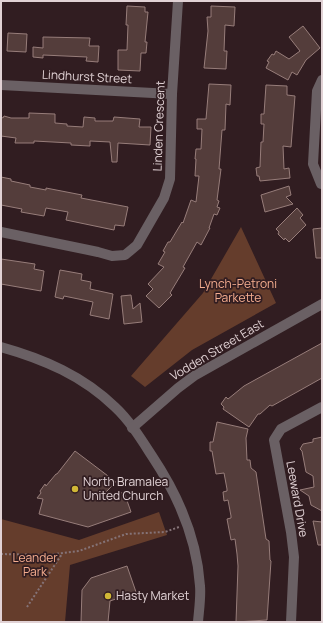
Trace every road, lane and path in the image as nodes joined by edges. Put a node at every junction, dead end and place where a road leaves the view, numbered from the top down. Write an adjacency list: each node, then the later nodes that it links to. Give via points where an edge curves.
1 (178, 1): 4 (street, Linden Crescent)
2 (322, 80): 5 (street, via 317,91 313,164)
3 (1, 85): 4 (street, Lindhurst Street)
4 (172, 94): 6 (street, Linden Crescent, via 170,179 164,198 137,245 125,255 112,256)
5 (321, 184)
6 (1, 232)
7 (322, 304): 10 (street, Vodden Street East, via 194,376)
8 (1, 347): 10 (street, via 33,356 64,370 101,395)
9 (322, 407): 16 (street, Leeward Drive, via 281,429 274,440 294,557)
10 (132, 428): 11 (street, via 165,476)
11 (188, 525): 12 (path, via 165,532 126,534 79,551); 15 (street, via 200,586)
12 (62, 553): 13 (path); 14 (path)
13 (1, 554)
14 (27, 607)
15 (198, 622)
16 (292, 622)

